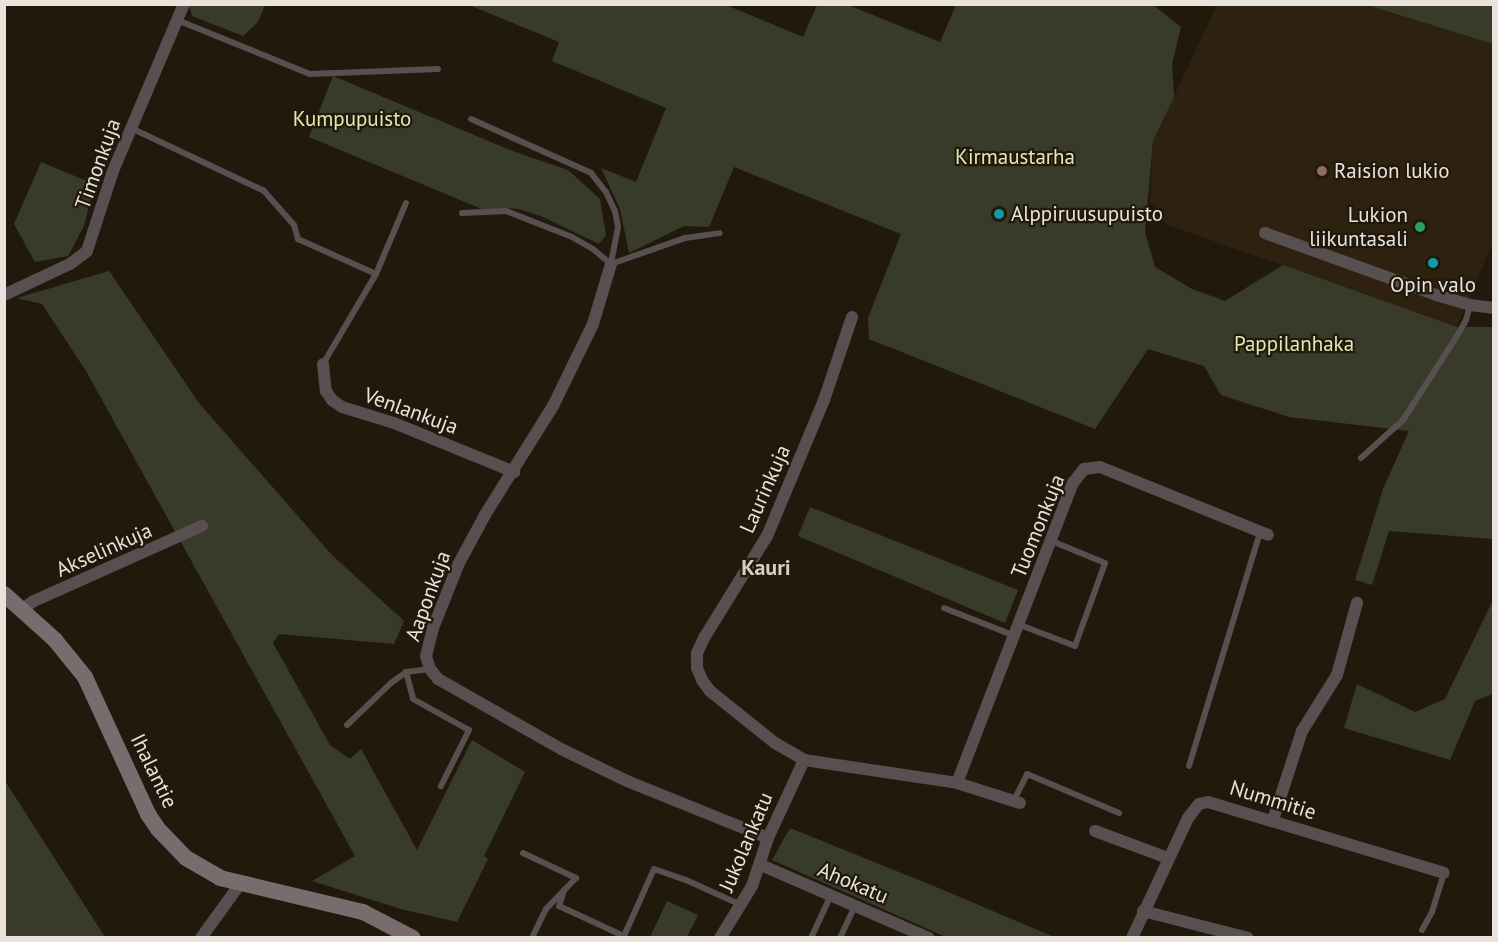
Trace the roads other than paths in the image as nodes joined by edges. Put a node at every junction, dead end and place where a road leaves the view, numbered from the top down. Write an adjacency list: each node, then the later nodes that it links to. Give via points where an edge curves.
1 (184, 4): 2 (street, Timonkuja)
2 (176, 20): 3 (lane, via 310,74); 5 (street, Timonkuja)
3 (438, 69)
4 (471, 118): 10 (lane, via 591,173 615,211 618,227)
5 (131, 128): 11 (lane, via 264,191 294,225 298,239); 12 (street, Timonkuja, via 87,251 70,264)
6 (406, 203): 11 (lane)
7 (462, 213): 10 (lane, via 506,212 572,237)
8 (720, 233): 10 (lane, via 686,238)
9 (1265, 233): 13 (street)
10 (611, 264): 18 (street, Aaponkuja, via 590,331 553,406)
11 (376, 274): 16 (lane)
12 (4, 295)
13 (1470, 305): 14 (street); 17 (lane, via 1454,341 1403,420)
14 (1494, 308)
15 (852, 317): 30 (street, Laurinkuja, via 824,400 767,536 697,653 697,668 710,691 775,743)
16 (323, 363): 18 (street, Venlankuja, via 326,391 342,407 394,423)
17 (1361, 458)
18 (514, 472): 27 (street, Aaponkuja, via 459,563 427,643)
19 (202, 526): 25 (street, Akselinkuja)
20 (1264, 534): 21 (street, Tuomonkuja, via 1100,467 1091,467 1084,469 1073,483); 31 (lane)
21 (1052, 541): 26 (street, Tuomonkuja); 26 (lane, via 1105,563 1075,646)
22 (4, 594): 25 (street, Ihalantie)
23 (1357, 603): 36 (street, via 1337,675 1302,731)
24 (944, 608): 26 (lane)
25 (22, 609): 43 (street, Ihalantie, via 55,640 84,677 158,829 203,870)
26 (1018, 630): 32 (street, Tuomonkuja)
27 (430, 669): 28 (lane); 38 (street, Aaponkuja, via 449,686 594,766)
28 (406, 672): 29 (lane); 33 (lane, via 413,699 469,730)
29 (347, 725)
30 (804, 760): 32 (street); 38 (street, Jukolankatu)
31 (1189, 766)
32 (957, 783): 34 (street)
33 (441, 786)
34 (1017, 802): 35 (lane, via 1027,774)
35 (1119, 813)
36 (1273, 820): 40 (street, Nummitie, via 1217,803 1199,804); 42 (street, Nummitie)
37 (1095, 831): 40 (street)
38 (768, 838): 41 (street, Jukolankatu)
39 (523, 853): 44 (lane, via 576,878)
40 (1168, 858): 48 (street, Nummitie)
41 (760, 865): 45 (street, Ahokatu); 46 (street, Jukolankatu)
42 (1444, 873): 49 (lane)
43 (240, 884): 50 (street); 51 (street, Ihalantie, via 342,905 382,920)
44 (564, 890): 46 (lane, via 559,906 624,936 654,869); 52 (lane, via 546,909)
45 (831, 895): 47 (street, Ahokatu); 54 (lane)
46 (741, 905): 53 (street, Jukolankatu)
47 (855, 905): 55 (lane); 56 (street, Ahokatu)
48 (1143, 911): 57 (street, Nummitie); 58 (street)
49 (1422, 930)
50 (201, 938)
51 (413, 938)
52 (532, 938)
53 (720, 938)
54 (811, 938)
55 (840, 938)
56 (929, 938)
57 (1132, 938)
58 (1248, 938)

